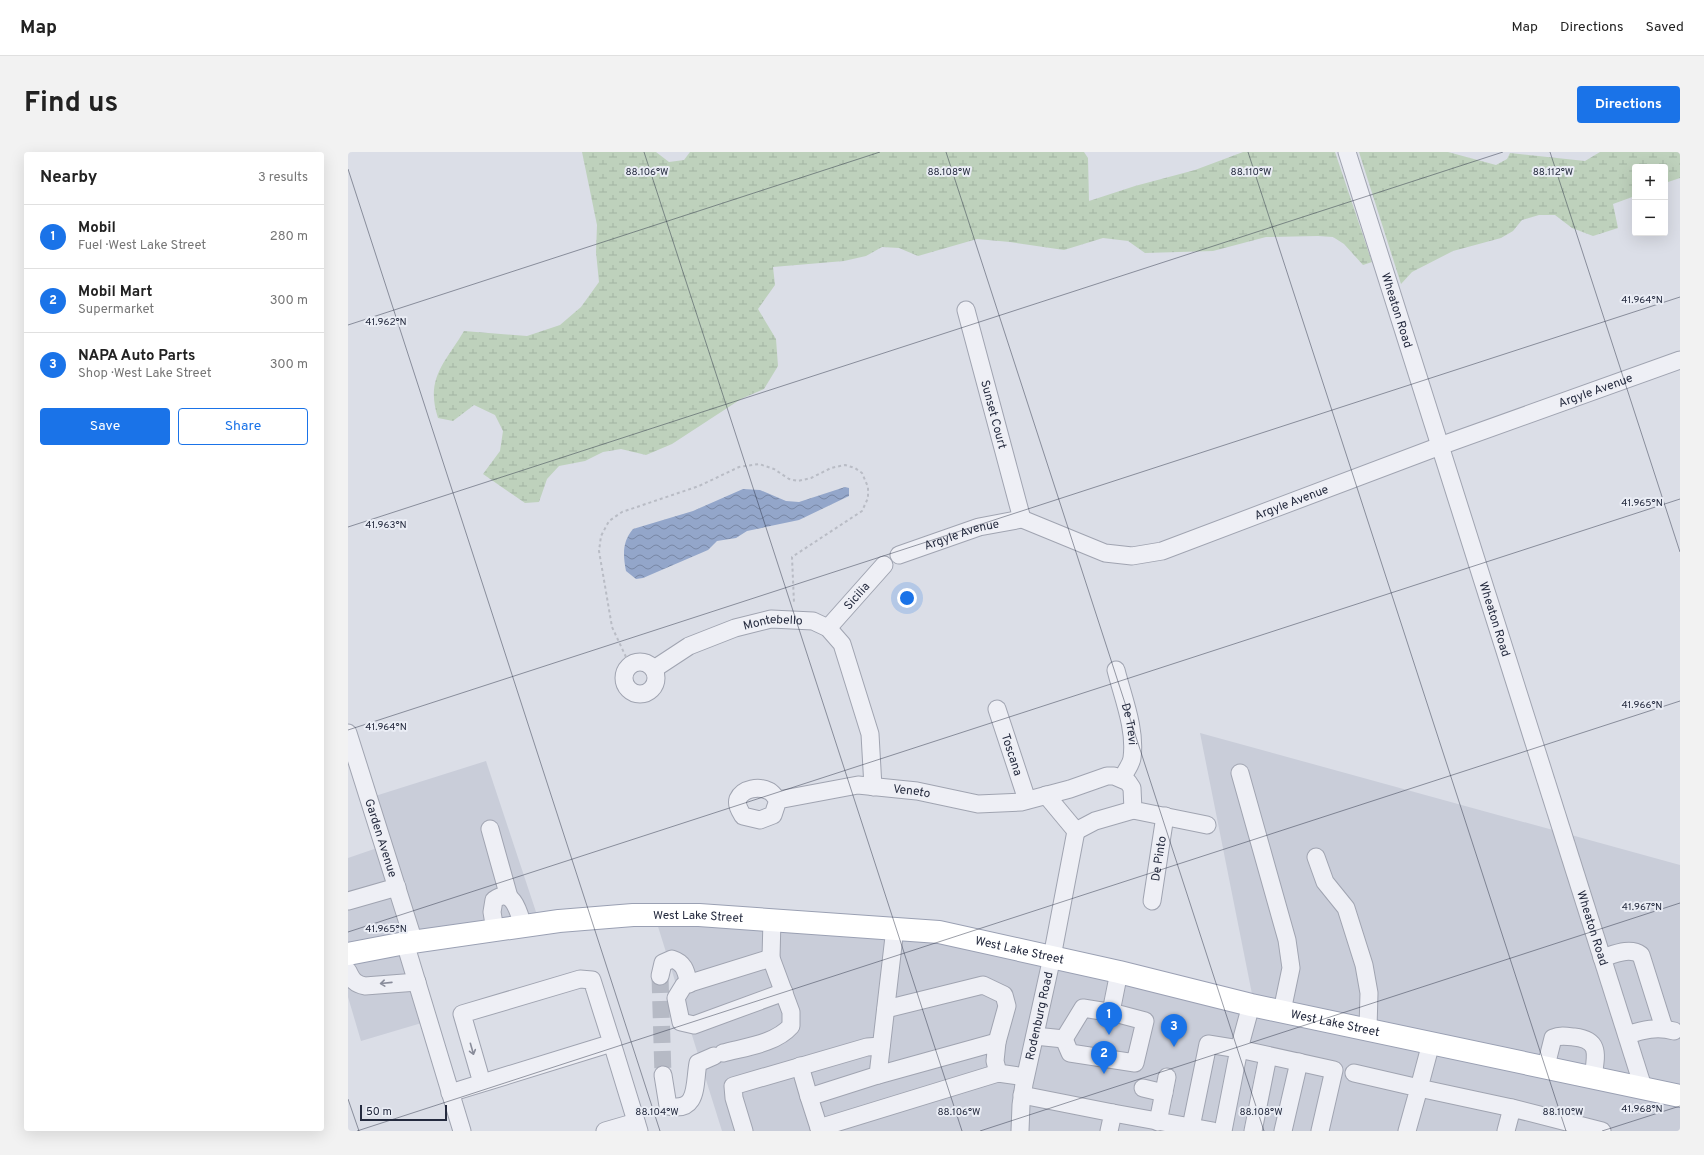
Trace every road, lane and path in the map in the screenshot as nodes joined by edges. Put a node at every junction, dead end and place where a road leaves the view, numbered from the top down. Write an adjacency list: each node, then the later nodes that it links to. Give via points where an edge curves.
1 (1346, 152): 4 (street, Wheaton Road)
2 (966, 310): 5 (street, Sunset Court)
3 (1680, 360): 4 (street, Argyle Avenue)
4 (1440, 446): 5 (street, Argyle Avenue, via 1146,555 1125,556 1105,553); 39 (street, Wheaton Road)
5 (1022, 519): 6 (street, Argyle Avenue, via 979,527)
6 (899, 555)
7 (884, 565): 9 (street, Sicilia)
8 (794, 603): 10 (path, via 792,557 862,511 868,498 868,487 862,474 855,468 845,465 831,468 798,481 759,464 739,467 699,486 622,512 609,522 601,536 601,567 612,627)
9 (828, 628): 11 (street, Montebello, via 813,621 771,619 735,628 689,646); 17 (street, Montebello, via 842,644 870,734)
10 (626, 657)
11 (654, 669)
12 (1116, 670): 16 (street, De Trevi, via 1129,716 1132,740 1132,760)
13 (997, 709): 20 (street, Toscana)
14 (348, 733): 27 (street, Garden Avenue)
15 (1240, 773): 48 (street, via 1287,940 1291,968)
16 (1122, 778): 18 (street, Veneto, via 1107,776); 21 (street, via 1132,788)
17 (873, 786): 19 (street, Veneto, via 858,785); 20 (street, Veneto, via 917,791 978,804)
18 (1046, 795): 20 (street, Veneto); 25 (street)
19 (778, 800)
20 (1027, 800)
21 (1132, 810): 22 (street); 25 (street, via 1095,821)
22 (1165, 816): 23 (street); 30 (street, De Pinto)
23 (1207, 825)
24 (490, 829): 28 (street)
25 (1076, 831): 37 (street, Rodenburg Road)
26 (1316, 857): 50 (street, via 1326,882 1346,908 1364,965 1369,993)
27 (397, 887): 29 (street); 35 (street, Garden Avenue)
28 (510, 897): 32 (street, via 518,908); 34 (street, via 498,898 492,905)
29 (348, 901)
30 (1152, 901)
31 (772, 920): 32 (main road, West Lake Street, via 699,915 633,915); 33 (main road, West Lake Street); 38 (street)
32 (523, 926): 34 (main road, West Lake Street)
33 (895, 928): 37 (main road, West Lake Street, via 939,932); 47 (street)
34 (495, 930): 35 (main road, West Lake Street)
35 (410, 943): 36 (main road, West Lake Street); 43 (street, Garden Avenue)
36 (348, 954)
37 (1052, 957): 40 (main road, West Lake Street); 53 (street, Rodenburg Road)
38 (771, 958): 44 (street); 45 (street)
39 (1602, 958): 51 (street, via 1625,951 1636,951 1641,955); 52 (street, Wheaton Road)
40 (1119, 972): 46 (main road, West Lake Street); 49 (street, via 1111,1012)
41 (660, 976): 44 (street, via 663,963 672,959 684,966)
42 (352, 977): 43 (street, one-way to 42, via 365,986)
43 (417, 982): 74 (street, Garden Avenue)
44 (689, 984): 45 (street, via 684,985 676,998 681,1022 694,1025)
45 (784, 992): 66 (street, via 791,1012 791,1026 779,1036 698,1063 694,1097 690,1103 676,1108 668,1106)
46 (1251, 1005): 48 (main road, West Lake Street); 59 (street)
47 (886, 1009): 55 (street, via 983,985 1004,995 1007,1006); 58 (street)
48 (1282, 1011): 50 (main road, West Lake Street)
49 (1114, 1013): 54 (street, via 1083,1008); 54 (street, via 1145,1021 1135,1063 1070,1053)
50 (1368, 1029): 57 (main road, West Lake Street)
51 (1675, 1031): 52 (street, via 1650,1029)
52 (1627, 1035): 71 (street, Wheaton Road)
53 (1035, 1036): 54 (street); 69 (street, Rodenburg Road)
54 (1064, 1039)
55 (997, 1042): 64 (street, via 995,1061); 67 (street)
56 (612, 1043): 70 (street); 70 (street, one-way to 70, via 592,980 580,979 462,1014); 81 (street)
57 (1431, 1043): 63 (main road, West Lake Street); 73 (street)
58 (881, 1046): 62 (street, via 867,1047); 67 (street)
59 (1239, 1049): 60 (street); 82 (street, via 1208,1044); 90 (street)
60 (1268, 1056): 61 (street); 91 (street)
61 (1299, 1062): 92 (street); 93 (street, via 1334,1070)
62 (800, 1066): 77 (street); 86 (street, via 733,1086)
63 (1546, 1066): 68 (main road, West Lake Street); 68 (street, via 1552,1038 1586,1038 1595,1049)
64 (998, 1073): 69 (street); 83 (street)
65 (1354, 1073): 73 (street)
66 (663, 1075)
67 (878, 1075): 77 (street)
68 (1593, 1076): 71 (main road, West Lake Street)
69 (1026, 1077): 75 (street, Rodenburg Road)
70 (482, 1083): 74 (street)
71 (1643, 1087): 76 (main road, West Lake Street)
72 (1143, 1088): 80 (street, via 1166,1085)
73 (1419, 1088): 78 (street); 94 (street)
74 (450, 1093): 84 (street, Garden Avenue)
75 (1022, 1095): 79 (street); 87 (street, Rodenburg Road)
76 (1680, 1096)
77 (809, 1097): 83 (street)
78 (1512, 1108): 95 (street); 96 (street)
79 (1113, 1113): 80 (street); 88 (street)
80 (1158, 1122): 82 (street)
81 (637, 1126): 85 (street)
82 (1191, 1127): 89 (street)
83 (819, 1129)
84 (462, 1131)
85 (605, 1131)
86 (744, 1131)
87 (1020, 1131)
88 (1109, 1131)
89 (1212, 1131)
90 (1223, 1131)
91 (1253, 1131)
92 (1283, 1131)
93 (1320, 1131)
94 (1407, 1131)
95 (1506, 1131)
96 (1602, 1131)

